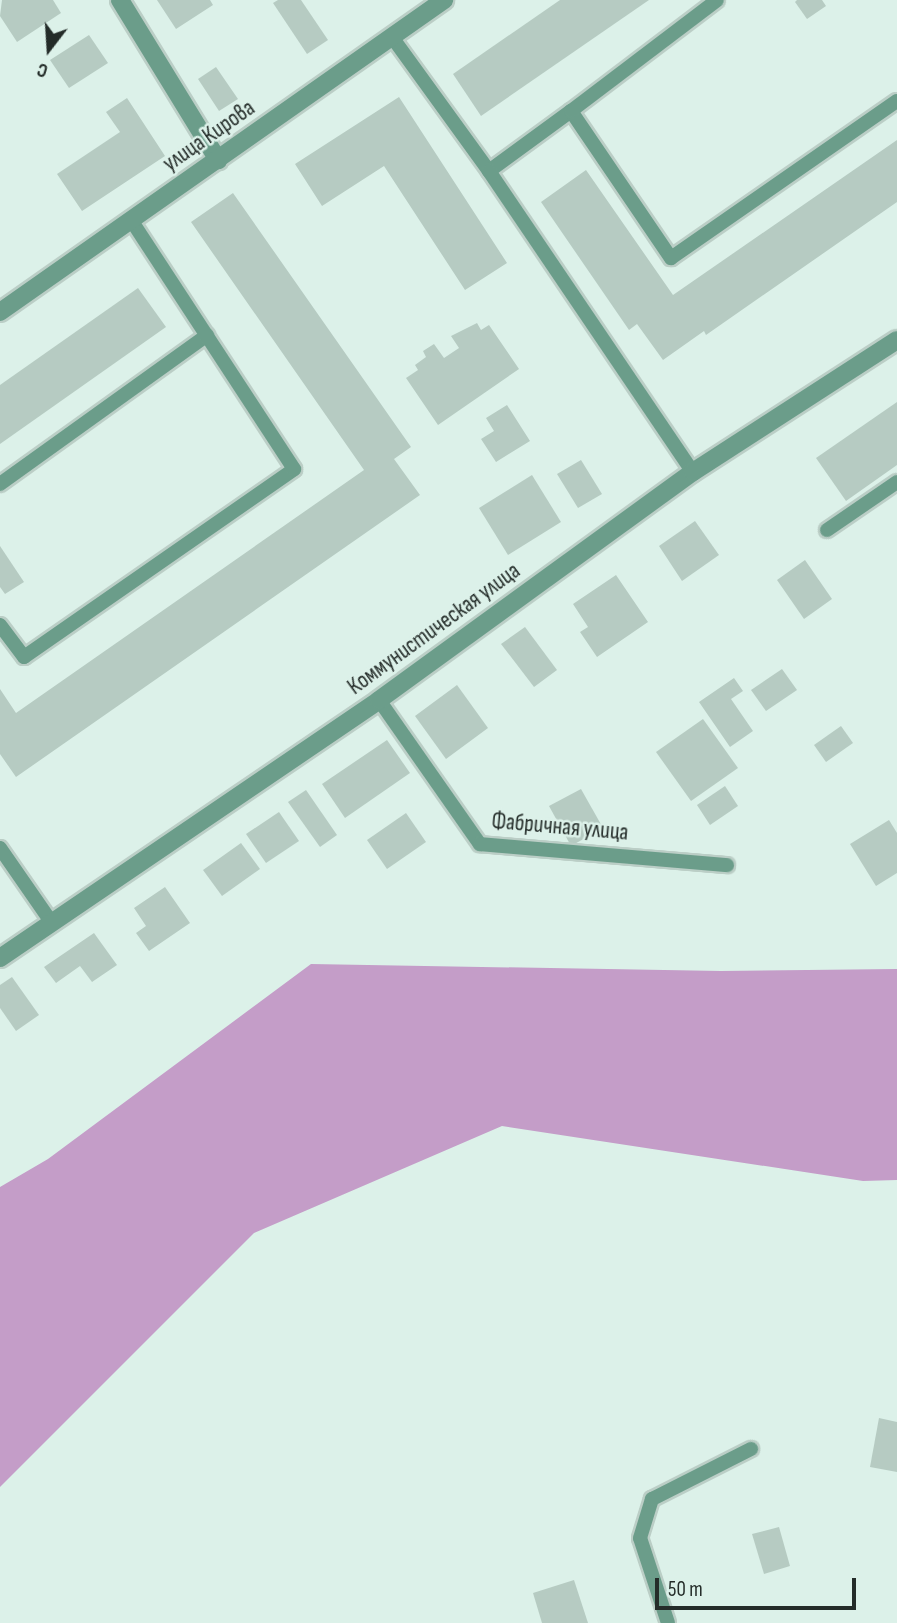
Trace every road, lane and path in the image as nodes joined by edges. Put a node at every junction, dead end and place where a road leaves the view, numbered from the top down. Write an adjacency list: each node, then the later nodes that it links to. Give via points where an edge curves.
1 (120, 0): 7 (street)
2 (444, 0): 4 (street, улица Кирова)
3 (717, 0): 6 (lane)
4 (392, 37): 7 (street, улица Кирова); 8 (lane)
5 (897, 101): 6 (lane, via 671,258)
6 (571, 111): 8 (lane)
7 (218, 160): 9 (street, улица Кирова)
8 (489, 171): 13 (lane)
9 (131, 220): 10 (street, улица Кирова); 11 (lane)
10 (0, 312)
11 (207, 335): 15 (lane); 17 (lane, via 294,469 24,657)
12 (897, 340): 13 (street, Коммунистическая улица)
13 (693, 472): 18 (street, Коммунистическая улица)
14 (897, 482): 16 (lane)
15 (0, 484)
16 (827, 530)
17 (0, 625)
18 (379, 700): 20 (lane, Фабричная улица, via 480,844); 21 (street, Коммунистическая улица)
19 (0, 848): 21 (lane)
20 (727, 865)
21 (52, 923): 22 (street, Коммунистическая улица)
22 (0, 958)
23 (751, 1449): 24 (lane, via 652,1499 640,1538)
24 (668, 1623)

